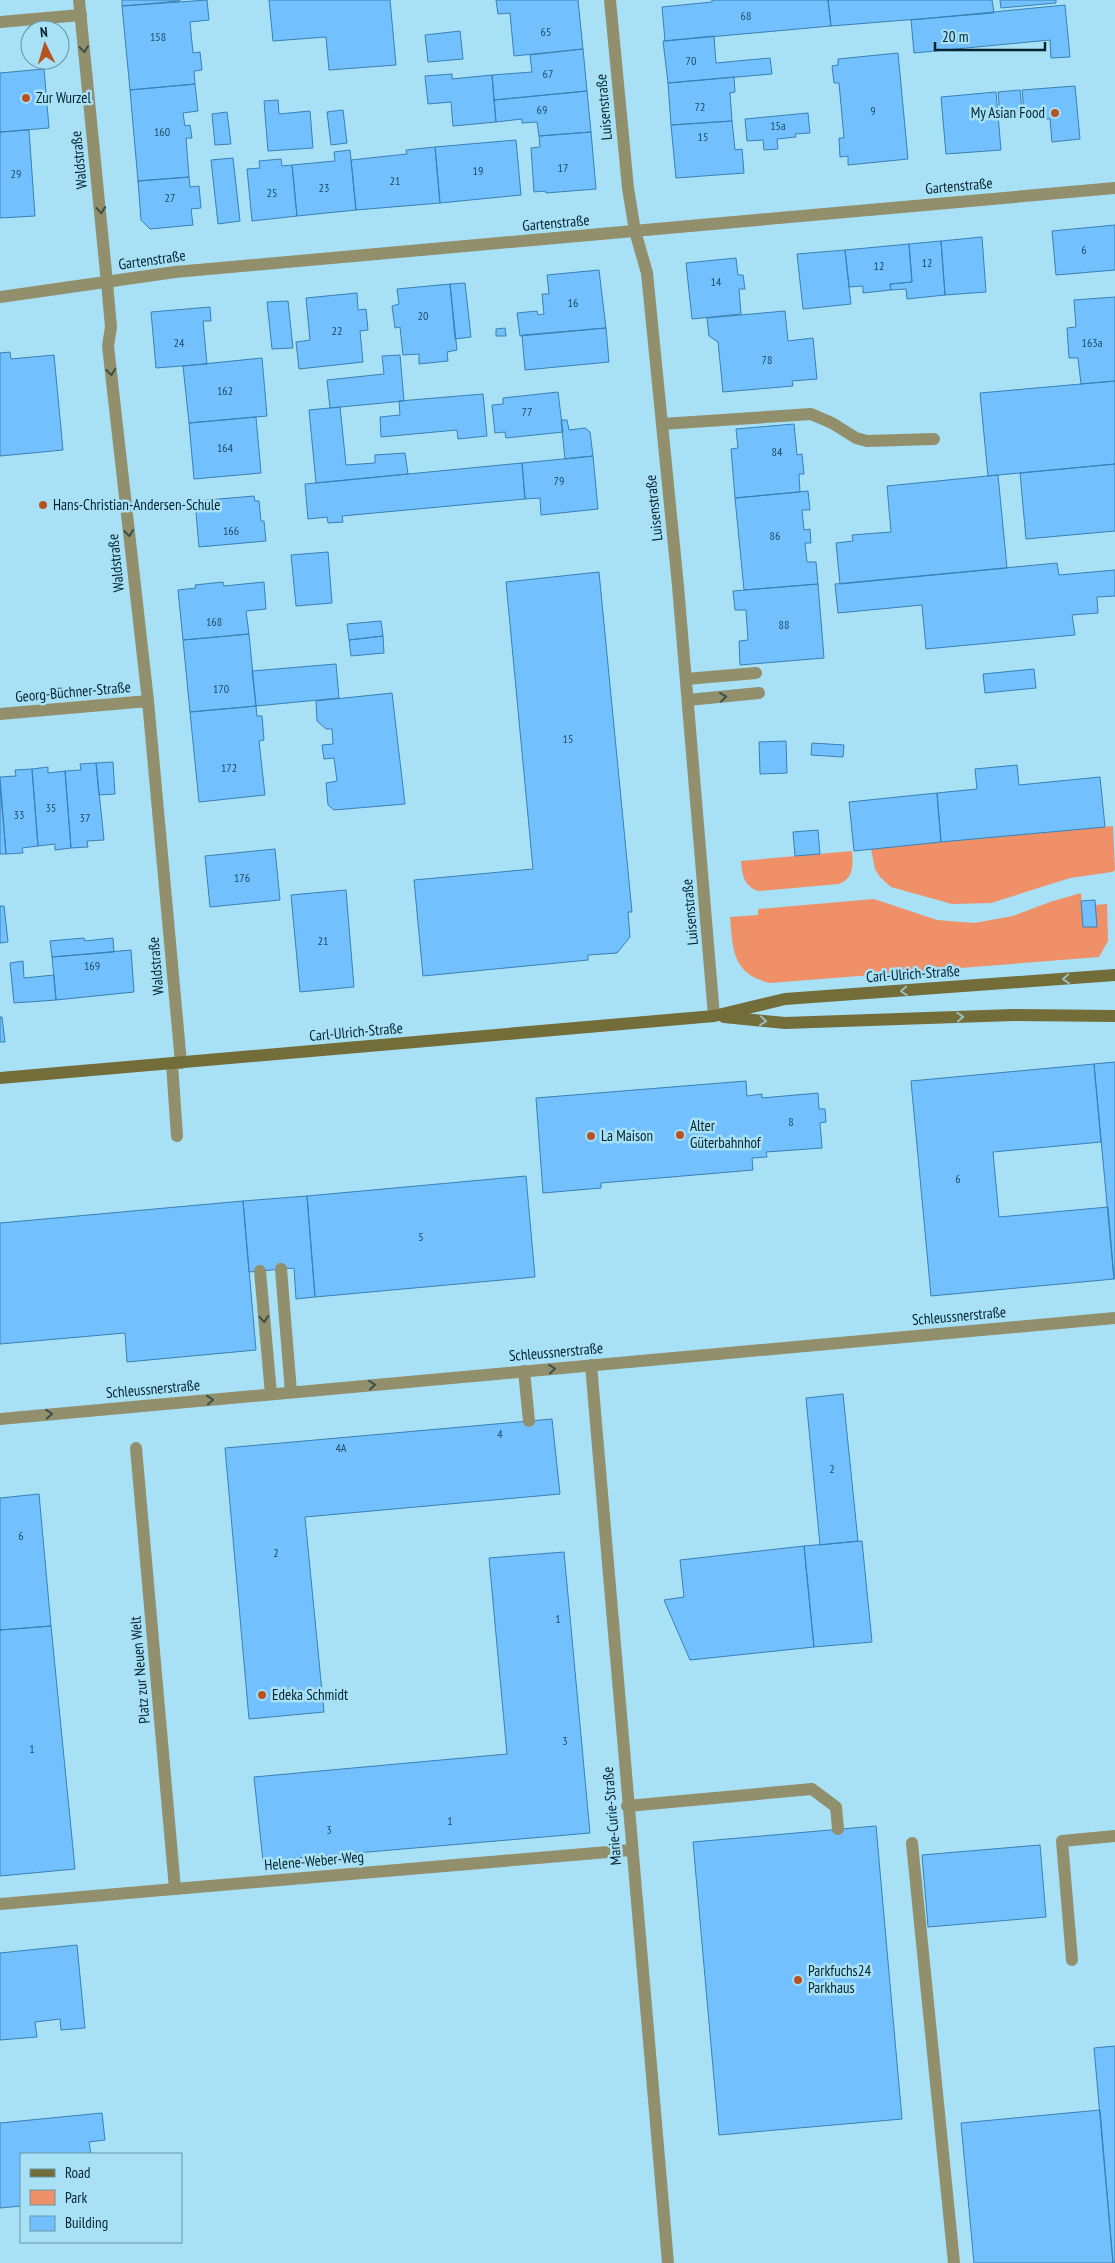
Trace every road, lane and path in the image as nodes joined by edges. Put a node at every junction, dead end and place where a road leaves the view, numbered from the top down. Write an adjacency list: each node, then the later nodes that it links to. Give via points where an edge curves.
1 (79, 0): 3 (street, Waldstraße)
2 (610, 0): 6 (street, Luisenstraße)
3 (80, 15): 4 (street); 7 (street, Waldstraße, one-way to 7)
4 (0, 22)
5 (1115, 188): 6 (street, Gartenstraße)
6 (635, 231): 7 (street, Gartenstraße, via 175,272); 9 (street, Luisenstraße, via 647,273)
7 (107, 282): 8 (street, Gartenstraße); 15 (street, Waldstraße, one-way to 15, via 111,326 108,346)
8 (0, 297)
9 (662, 424): 10 (street, via 811,414 867,441); 12 (street, Luisenstraße)
10 (934, 439)
11 (756, 673): 12 (street)
12 (686, 679): 14 (street, Luisenstraße)
13 (759, 693): 14 (street, one-way to 13)
14 (688, 700): 18 (street, Luisenstraße)
15 (148, 701): 16 (street, Georg-Büchner-Straße); 20 (street, Waldstraße)
16 (0, 714)
17 (1115, 975): 18 (main road, Carl-Ulrich-Straße, one-way to 18, via 785,999)
18 (714, 1016): 19 (main road, Carl-Ulrich-Straße, one-way to 19, via 785,1023 1013,1015); 20 (main road, Carl-Ulrich-Straße)
19 (1115, 1016)
20 (176, 1064): 21 (main road, Carl-Ulrich-Straße); 22 (street, Waldstraße)
21 (0, 1078)
22 (177, 1136)
23 (281, 1269): 28 (street)
24 (260, 1271): 29 (street, one-way to 29)
25 (1115, 1318): 26 (street, Schleussnerstraße)
26 (591, 1365): 27 (street, Schleussnerstraße, one-way to 26); 33 (street, Marie-Curie-Straße)
27 (524, 1371): 28 (street, Schleussnerstraße, one-way to 27); 31 (street)
28 (291, 1392): 29 (street, Schleussnerstraße)
29 (271, 1394): 30 (street, Schleussnerstraße, one-way to 29)
30 (0, 1418)
31 (528, 1421)
32 (136, 1448): 38 (street, Platz zur Neuen Welt)
33 (627, 1806): 34 (street, via 812,1789 836,1808); 37 (street, Marie-Curie-Straße)
34 (838, 1830)
35 (1115, 1836): 40 (street, via 1062,1841)
36 (912, 1843): 42 (street)
37 (631, 1850): 38 (street, Helene-Weber-Weg); 41 (street, Marie-Curie-Straße)
38 (176, 1889): 39 (street, Helene-Weber-Weg)
39 (0, 1904)
40 (1072, 1960)
41 (668, 2263)
42 (954, 2263)

